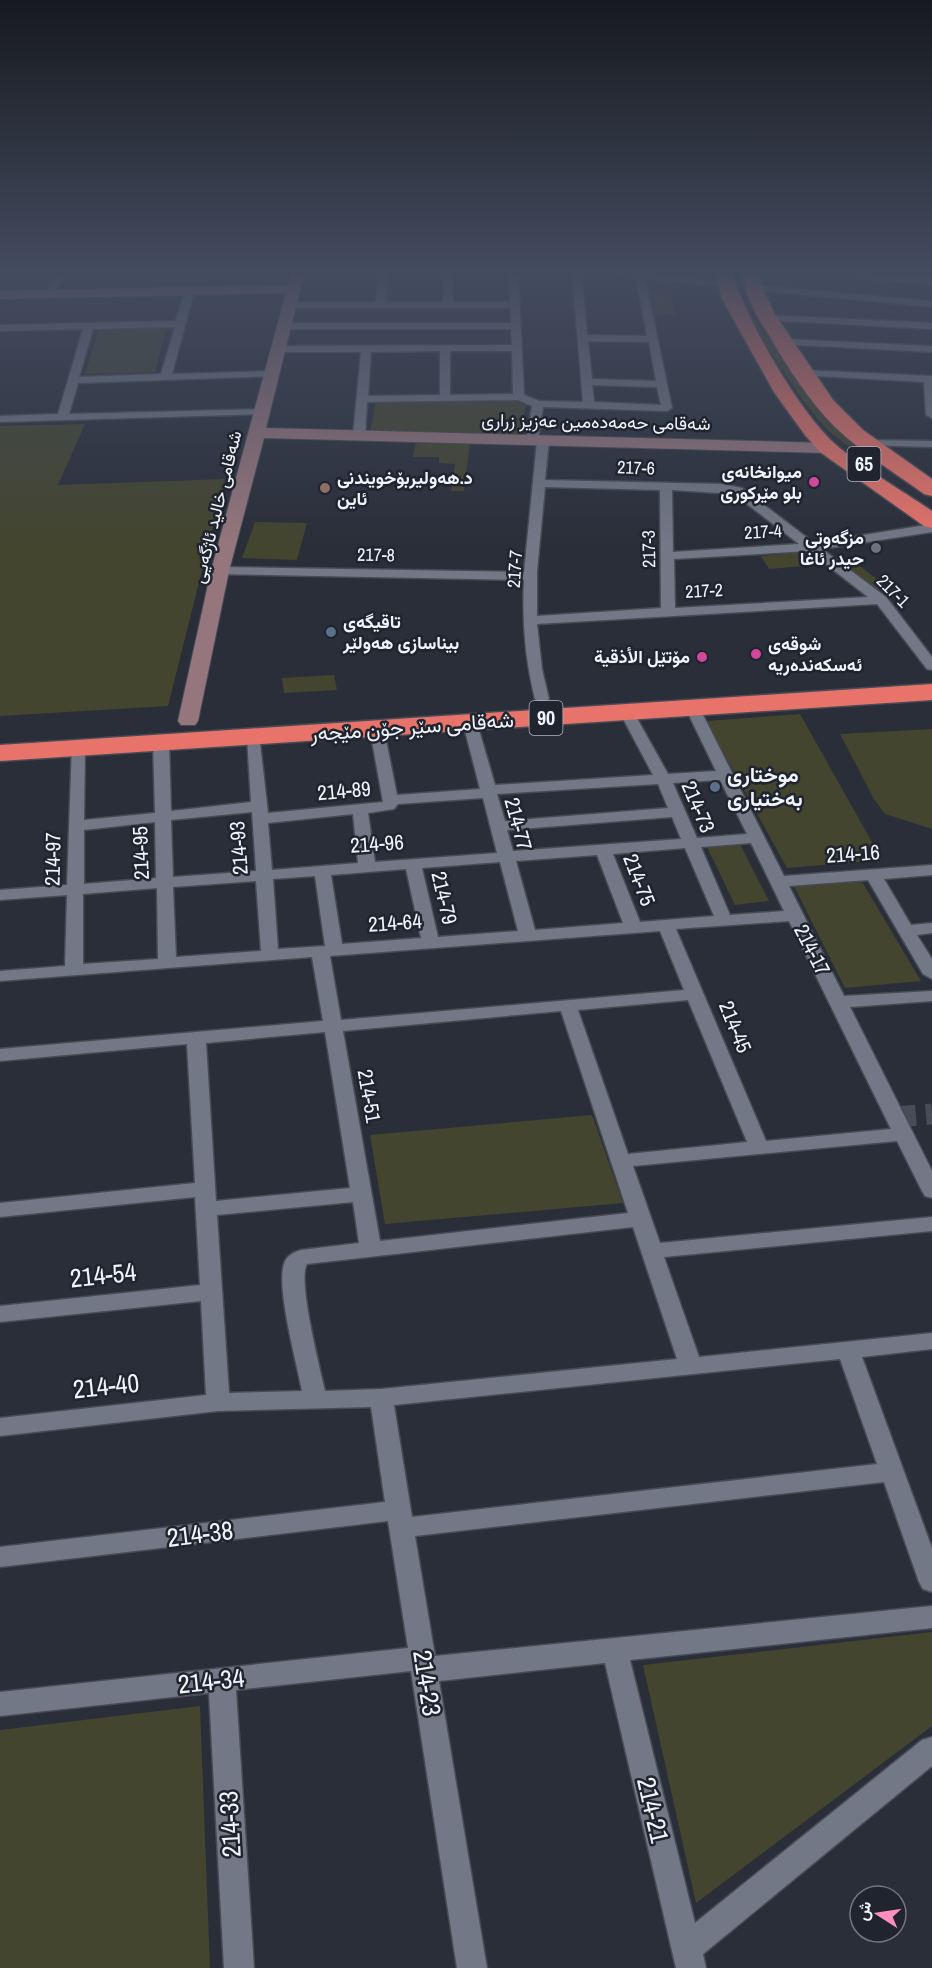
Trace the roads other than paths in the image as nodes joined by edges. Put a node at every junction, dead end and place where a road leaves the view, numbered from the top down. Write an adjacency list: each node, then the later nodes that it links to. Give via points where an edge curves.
1 (79, 362): 15 (street)
2 (170, 362): 13 (street)
3 (277, 362): 12 (street, شەقامی خالید ئاژگەیی)
4 (365, 362): 20 (street)
5 (445, 362): 18 (street)
6 (518, 362): 19 (street)
7 (586, 362): 16 (street)
8 (658, 362): 17 (street)
9 (767, 362): 28 (highway, 65)
10 (795, 362): 11 (highway, 65)
11 (803, 373): 14 (street); 24 (highway, 65)
12 (274, 374): 13 (street); 23 (street, شەقامی خالید ئاژگەیی)
13 (166, 377): 15 (street)
14 (930, 379): 25 (street)
15 (74, 380): 26 (street)
16 (588, 382): 17 (street); 22 (street)
17 (661, 384): 22 (street, via 667,408)
18 (445, 398): 19 (street); 20 (street)
19 (519, 398): 21 (street)
20 (362, 399): 30 (street)
21 (538, 404): 22 (street); 31 (street, 217-7)
22 (589, 405)
23 (263, 412): 26 (street); 29 (street, شەقامی خالید ئاژگەیی)
24 (834, 414): 32 (highway, 65); 38 (highway, 65, via 852,440)
25 (932, 415)
26 (62, 418): 27 (street)
27 (0, 419)
28 (805, 420): 34 (highway, 65); 38 (highway, 65)
29 (256, 433): 30 (street, شەقامی حەمەدەمین عەزیز زراری); 42 (street, شەقامی خالید ئاژگەیی)
30 (359, 435): 31 (street, شەقامی حەمەدەمین عەزیز زراری)
31 (538, 440): 34 (street, شەقامی حەمەدەمین عەزیز زراری); 35 (street, 217-7)
32 (868, 443): 33 (street); 38 (highway, 65)
33 (932, 444)
34 (827, 448): 38 (highway, 65)
35 (540, 483): 36 (street, 217-6); 43 (street, 217-7)
36 (666, 487): 37 (street, 217-6); 41 (street, 217-3)
37 (731, 489): 40 (street, 217-1)
38 (931, 505)
39 (932, 528): 40 (street, 217-4)
40 (811, 547): 41 (street, 217-4); 44 (street, 217-1)
41 (667, 556): 45 (street, 217-3)
42 (220, 571): 43 (street, 217-8); 53 (street, شەقامی خالید ئاژگەیی)
43 (532, 576): 46 (street, 217-7)
44 (881, 600): 45 (street, 217-2); 47 (street, 217-1)
45 (668, 611): 46 (street, 217-2)
46 (530, 620): 50 (street, 217-7, via 533,668)
47 (932, 666)
48 (932, 675): 50 (highway, شەقامی سێر جۆن مێجەر / 90)
49 (932, 692): 51 (highway, شەقامی سێر جۆن مێجەر / 90)
50 (542, 699): 53 (highway, شەقامی سێر جۆن مێجەر / 90)
51 (693, 709): 52 (highway, شەقامی سێر جۆن مێجەر / 90); 61 (street, 214-17)
52 (627, 713): 54 (highway, شەقامی سێر جۆن مێجەر / 90); 62 (street, 214-73)
53 (188, 721): 56 (highway, شەقامی سێر جۆن مێجەر / 90)
54 (470, 723): 55 (highway, شەقامی سێر جۆن مێجەر / 90); 63 (street, 214-77)
55 (377, 730): 57 (highway, شەقامی سێر جۆن مێجەر / 90); 64 (street, 214-89)
56 (0, 731)
57 (254, 737): 58 (highway, شەقامی سێر جۆن مێجەر / 90); 67 (street, 214-93)
58 (161, 742): 59 (highway, شەقامی سێر جۆن مێجەر / 90); 68 (street, 214-95)
59 (77, 748): 60 (highway, شەقامی سێر جۆن مێجەر / 90); 69 (street, 214-97)
60 (0, 753)
61 (726, 776): 62 (street); 71 (street, 214-17)
62 (664, 780): 63 (street); 66 (street, 214-73)
63 (488, 792): 64 (street); 70 (street, 214-77)
64 (391, 800): 65 (street, 214-89, via 384,808)
65 (360, 810): 67 (street, 214-89); 76 (street)
66 (678, 812): 70 (street); 72 (street, 214-73)
67 (259, 813): 68 (street, 214-89); 79 (street, 214-93)
68 (163, 817): 69 (street, 214-89); 81 (street, 214-95)
69 (76, 826): 83 (street, 214-97)
70 (496, 826): 74 (street, 214-77)
71 (757, 838): 72 (street, 214-96); 82 (street, 214-17)
72 (691, 843): 73 (street, 214-96); 86 (street, 214-73)
73 (603, 849): 74 (street, 214-96); 88 (street, 214-75)
74 (505, 857): 75 (street, 214-96); 91 (street, 214-77)
75 (413, 864): 76 (street, 214-96); 92 (street, 214-79)
76 (367, 867): 77 (street, 214-96)
77 (322, 870): 79 (street, 214-96); 93 (street, 214-51)
78 (932, 870): 80 (street, 214-16)
79 (264, 875): 81 (street, 214-96); 94 (street, 214-93)
80 (873, 875): 82 (street, 214-16); 90 (street)
81 (164, 882): 83 (street, 214-96); 95 (street, 214-95)
82 (778, 882): 85 (street, 214-17)
83 (75, 889): 84 (street, 214-96); 96 (street, 214-97)
84 (0, 895)
85 (794, 915): 86 (street, 214-64); 101 (street, 214-17)
86 (724, 921): 87 (street, 214-64)
87 (666, 925): 88 (street, 214-64); 99 (street, 214-45)
88 (633, 927): 91 (street, 214-64)
89 (932, 928): 90 (street)
90 (905, 931): 97 (street)
91 (528, 935): 92 (street, 214-64)
92 (431, 943): 93 (street, 214-64)
93 (327, 951): 94 (street, 214-64); 103 (street, 214-51)
94 (270, 955): 95 (street, 214-64)
95 (167, 963): 96 (street, 214-64)
96 (74, 970): 98 (street, 214-64)
97 (932, 974)
98 (0, 976)
99 (697, 994): 102 (street); 107 (street, 214-45)
100 (932, 996): 101 (street)
101 (838, 1002): 106 (street, 214-17)
102 (568, 1006): 103 (street); 108 (street)
103 (333, 1026): 104 (street); 110 (street, 214-51)
104 (196, 1038): 105 (street); 111 (street)
105 (0, 1055)
106 (903, 1134): 107 (street); 109 (street, 214-17)
107 (759, 1148): 108 (street)
108 (621, 1161): 113 (street)
109 (932, 1191)
110 (362, 1194): 111 (street); 115 (street, 214-51)
111 (206, 1199): 112 (street); 117 (street)
112 (0, 1210)
113 (641, 1219): 115 (street); 116 (street)
114 (932, 1224): 116 (street)
115 (371, 1249): 123 (street, via 312,1254 294,1264 293,1288)
116 (652, 1251): 121 (street)
117 (211, 1292): 118 (street, 214-54); 124 (street)
118 (0, 1314)
119 (932, 1341): 120 (street, 214-40)
120 (848, 1350): 121 (street, 214-40); 126 (street)
121 (691, 1366): 122 (street, 214-40)
122 (381, 1398): 123 (street, 214-40); 127 (street, 214-23)
123 (315, 1400): 124 (street, 214-40)
124 (218, 1402): 125 (street, 214-40)
125 (0, 1427)
126 (892, 1472): 127 (street, 214-38); 129 (street)
127 (401, 1519): 128 (street, 214-38); 132 (street, 214-23)
128 (0, 1557)
129 (932, 1582)
130 (932, 1617): 131 (street, 214-34)
131 (615, 1651): 132 (street, 214-34); 136 (street, 214-21)
132 (424, 1665): 133 (street, 214-34); 138 (street, 214-23)
133 (222, 1680): 134 (street, 214-34); 137 (street, 214-33)
134 (0, 1704)
135 (932, 1749): 136 (street)
136 (689, 1959)
137 (239, 1968)
138 (472, 1968)

